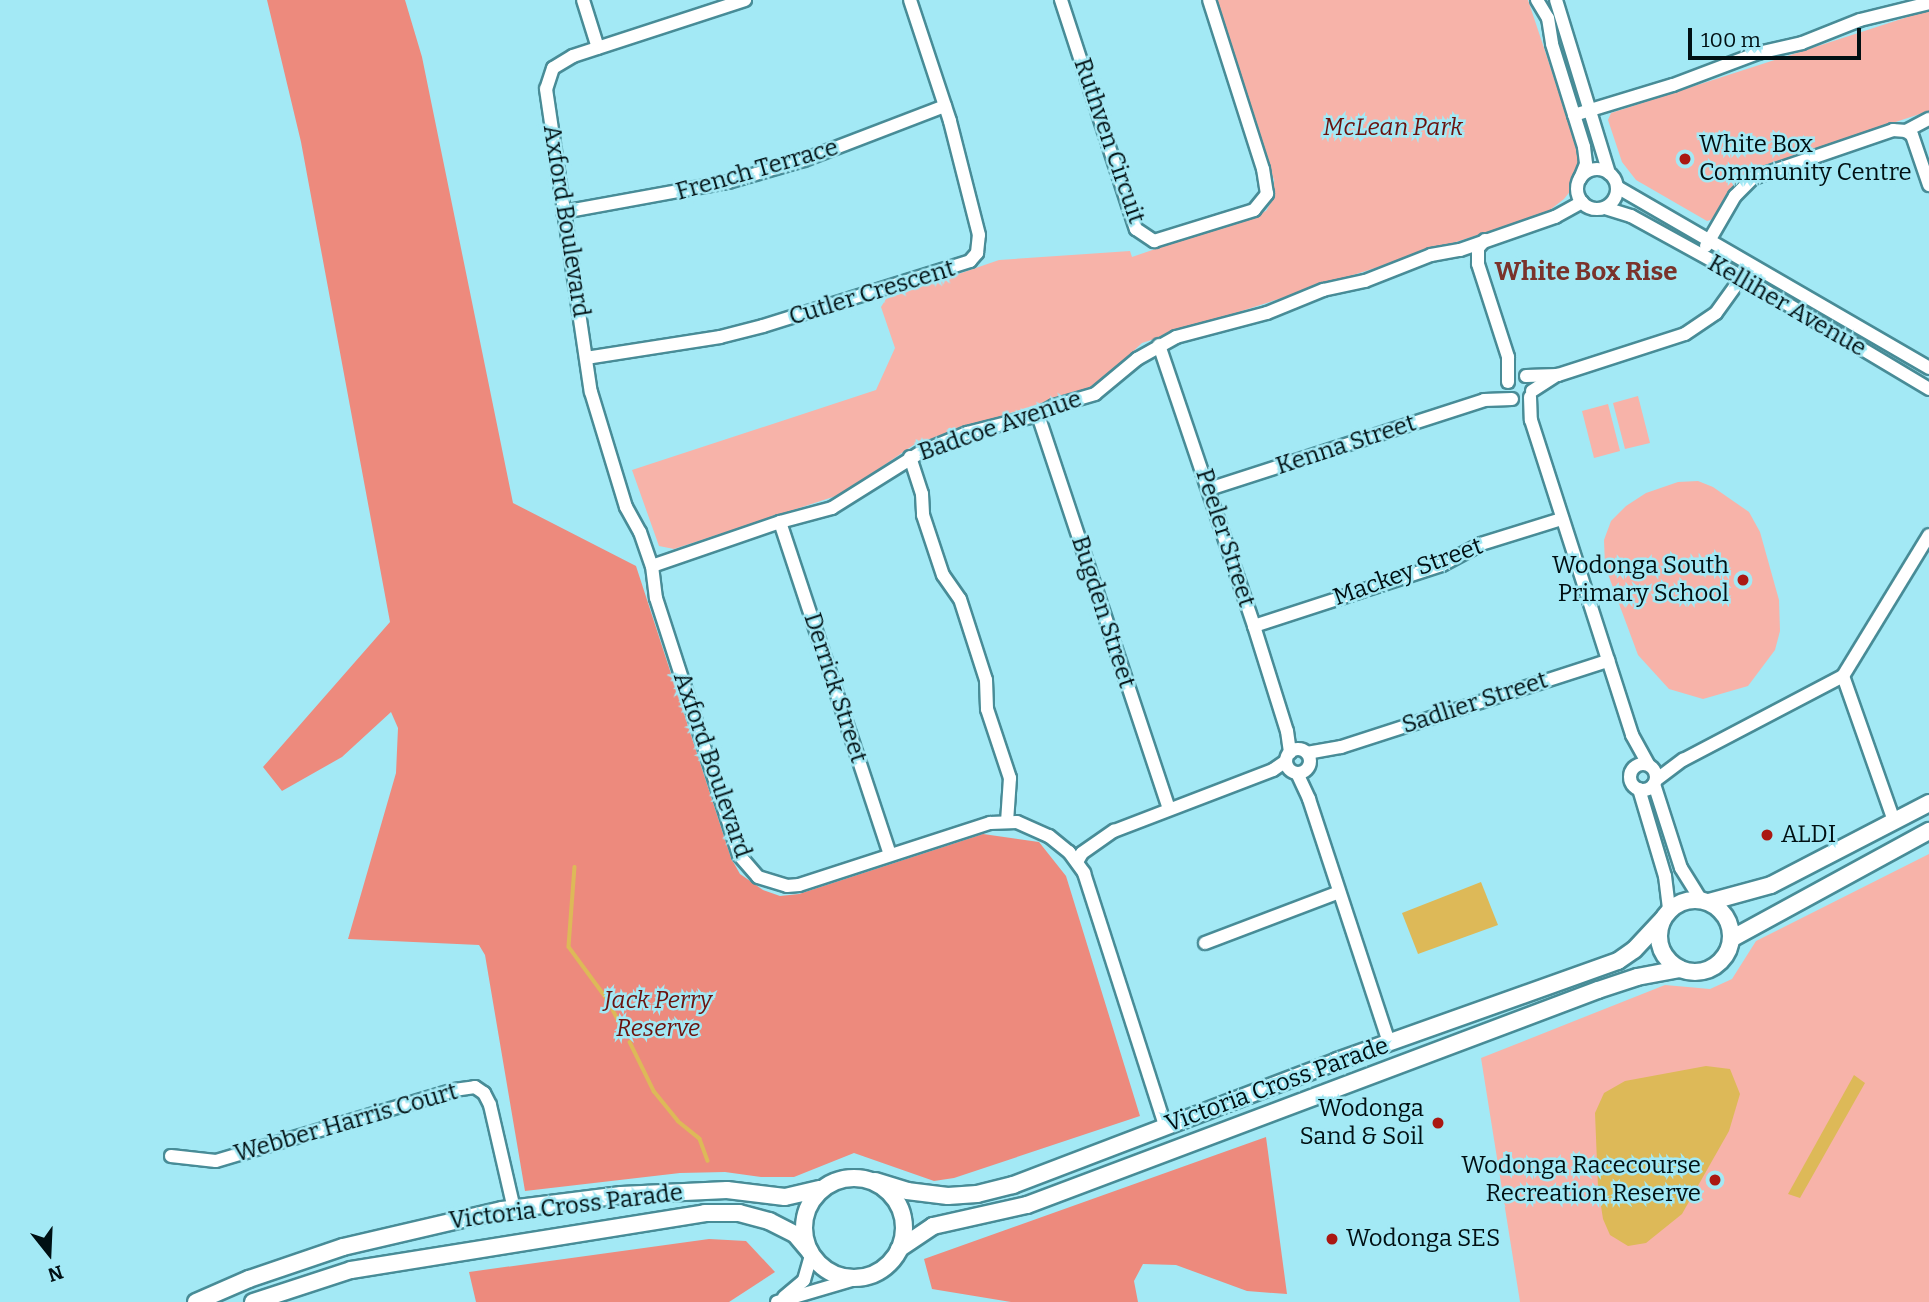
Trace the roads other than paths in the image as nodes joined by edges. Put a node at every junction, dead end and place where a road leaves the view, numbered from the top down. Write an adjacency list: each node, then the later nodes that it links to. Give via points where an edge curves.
1 (583, 0): 10 (street)
2 (745, 0): 9 (street)
3 (910, 0): 11 (street, Cutler Crescent)
4 (1061, 0): 5 (street, Ruthven Circuit, via 1136,229 1154,241 1254,210 1267,194)
5 (1209, 0)
6 (1537, 0): 13 (street, via 1548,18)
7 (1556, 0): 12 (street)
8 (1929, 2): 12 (street, via 1860,20 1824,36 1736,60)
9 (710, 6): 10 (street)
10 (598, 48): 22 (street, Axford Boulevard, via 553,68 546,89)
11 (946, 106): 22 (street, French Terrace, via 804,160 728,182); 29 (street, Cutler Crescent, via 979,235 977,253 970,261 763,327)
12 (1589, 111): 13 (street); 16 (street)
13 (1574, 115): 17 (street, via 1586,164)
14 (1929, 119): 15 (street)
15 (1906, 131): 18 (street, via 1912,135); 24 (street, via 1893,130 1758,175 1735,196)
16 (1609, 173): 17 (street, via 1590,171); 19 (street)
17 (1580, 179): 20 (street, via 1577,191)
18 (1929, 185)
19 (1617, 187): 21 (street, via 1615,200); 24 (street, Kelliher Avenue)
20 (1582, 202): 21 (street, via 1593,209); 23 (street, Badcoe Avenue, via 1555,217)
21 (1605, 208): 25 (street, Kelliher Avenue, via 1631,216)
22 (563, 212): 29 (street, Axford Boulevard)
23 (1485, 240): 27 (street, Badcoe Avenue); 28 (street, via 1478,248 1478,264)
24 (1710, 241): 25 (street); 30 (street, Kelliher Avenue)
25 (1701, 256): 26 (street, Kelliher Avenue)
26 (1742, 277): 31 (street, Kenna Street, via 1716,313 1685,334); 34 (street, Kelliher Avenue)
27 (1159, 345): 37 (street, Badcoe Avenue, via 1095,394); 39 (street, Peeler Street)
28 (1508, 357): 32 (street); 33 (street)
29 (586, 358): 43 (street, Axford Boulevard, via 626,507)
30 (1929, 368)
31 (1558, 375): 32 (street, Kenna Street); 35 (street, Kenna Street)
32 (1524, 376): 33 (street, Kenna Street, via 1514,376); 35 (street, via 1532,383)
33 (1508, 383): 35 (street); 36 (street, Kenna Street)
34 (1929, 389)
35 (1523, 397): 36 (street, Kenna Street); 40 (street)
36 (1484, 400): 39 (street, Kenna Street)
37 (1038, 415): 38 (street, Badcoe Avenue, via 967,433); 55 (street, Bugden Street)
38 (910, 457): 41 (street, Badcoe Avenue, via 844,502); 57 (street, via 943,575 960,599 986,680 987,709 1010,778)
39 (1209, 489): 44 (street, Peeler Street)
40 (1562, 519): 44 (street, Mackey Street, via 1481,544 1442,565); 45 (street)
41 (780, 522): 43 (street, Badcoe Avenue); 59 (street, Derrick Street)
42 (1929, 535): 46 (street)
43 (652, 566): 59 (street, Axford Boulevard, via 656,598 744,864 766,881 787,886)
44 (1254, 626): 49 (street, Peeler Street)
45 (1608, 661): 47 (street); 49 (street, Sadlier Street)
46 (1843, 676): 48 (street); 56 (street)
47 (1632, 735): 50 (street); 51 (street)
48 (1684, 760): 50 (street); 52 (street)
49 (1298, 761): 55 (street, Sadlier Street); 61 (street, Peeler Street)
50 (1648, 765): 51 (street); 52 (street, via 1655,771)
51 (1633, 769): 53 (street, via 1631,780)
52 (1655, 782): 53 (street, via 1648,789); 62 (street, via 1682,868)
53 (1639, 789): 63 (street, via 1665,876)
54 (1929, 803): 56 (main road)
55 (1169, 809): 60 (street, Sadlier Street, via 1114,831 1082,853)
56 (1894, 821): 62 (main road, via 1771,885)
57 (1007, 822): 59 (street, Axford Boulevard, via 990,823); 60 (street, Axford Boulevard, via 1041,832)
58 (1929, 831): 64 (main road)
59 (890, 854)
60 (1077, 862): 70 (street, Axford Boulevard, via 1091,892)
61 (1339, 892): 65 (street); 67 (street, Peeler Street)
62 (1705, 901): 63 (main road, via 1683,902); 64 (main road, via 1724,913)
63 (1666, 915): 66 (main road, via 1659,941 1662,953); 67 (main road, Victoria Cross Parade, via 1618,961)
64 (1731, 939): 66 (main road, via 1728,952 1713,968 1702,972)
65 (1205, 943)
66 (1680, 969): 69 (main road, Victoria Cross Parade, via 1598,990)
67 (1389, 1044): 68 (main road, Victoria Cross Parade)
68 (1337, 1061): 69 (main road); 70 (main road, Victoria Cross Parade)
69 (1346, 1085): 71 (main road, Victoria Cross Parade)
70 (1165, 1126): 71 (main road); 73 (main road, Victoria Cross Parade, via 1013,1185 977,1194 929,1195)
71 (1174, 1150): 76 (main road, Victoria Cross Parade, via 1027,1205 933,1226)
72 (171, 1156): 75 (street, Webber Harris Court, via 216,1161 475,1087 490,1105)
73 (875, 1181): 74 (main road, via 845,1178); 76 (main road, via 901,1211)
74 (820, 1189): 75 (main road, Victoria Cross Parade, via 789,1197 712,1190 621,1195); 77 (main road, via 805,1219)
75 (513, 1209): 79 (main road, Victoria Cross Parade, via 343,1247)
76 (899, 1249): 78 (main road, via 877,1273)
77 (811, 1254): 78 (main road, via 832,1274); 80 (main road, Victoria Cross Parade, via 795,1234 769,1221 739,1213 705,1213 351,1270); 81 (street, via 804,1280)
78 (852, 1279): 81 (street)
79 (196, 1302)
80 (253, 1302)
81 (776, 1302)

